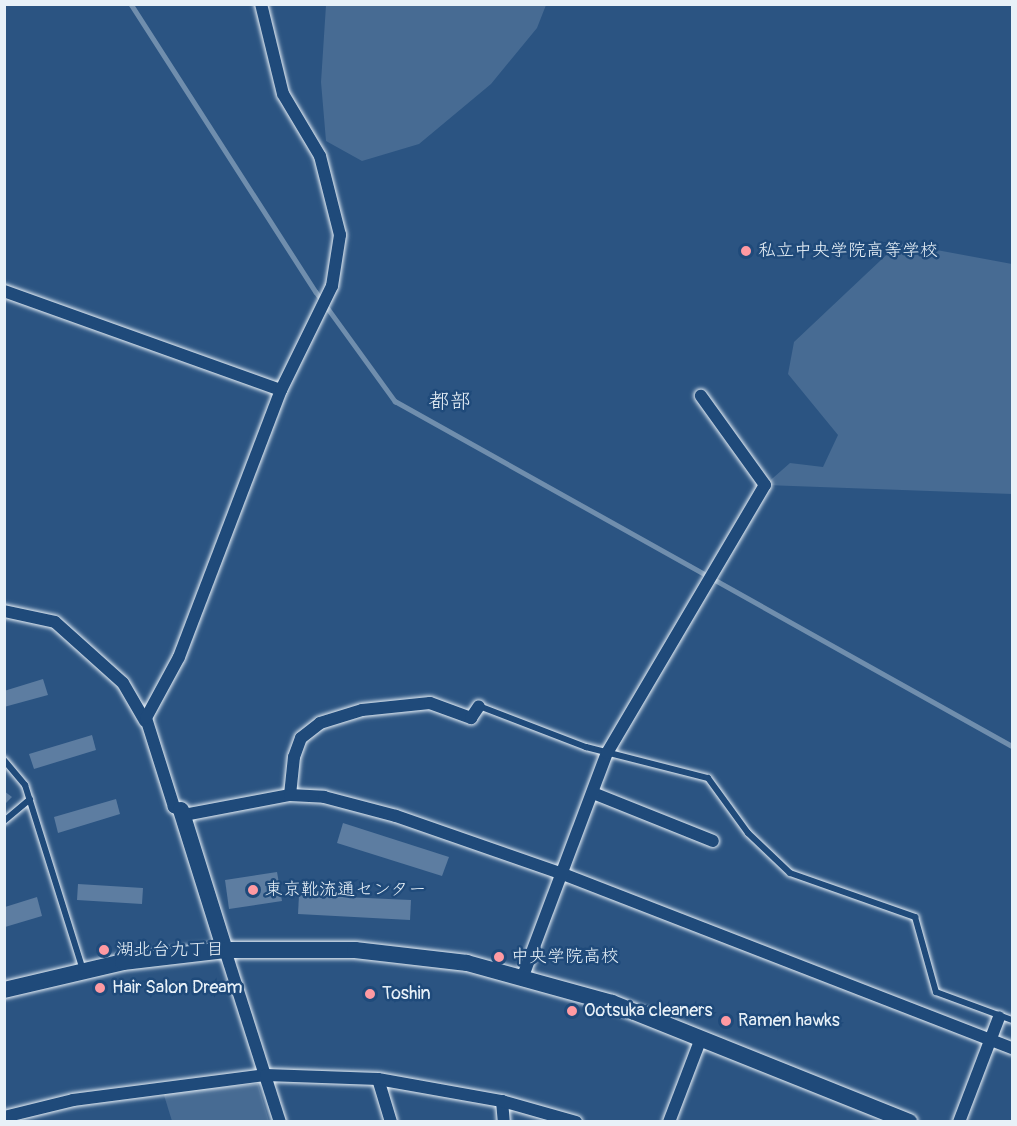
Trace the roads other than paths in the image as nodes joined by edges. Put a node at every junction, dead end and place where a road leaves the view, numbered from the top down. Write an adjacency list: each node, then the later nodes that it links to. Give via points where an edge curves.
1 (261, 4): 3 (street, via 283,94 332,186 340,235 324,303)
2 (4, 291): 3 (street)
3 (281, 390): 7 (street, via 179,657)
4 (701, 396): 8 (street, via 765,485)
5 (4, 611): 7 (street, via 55,622 123,683)
6 (479, 706): 8 (lane); 11 (street, via 471,718 430,703 363,710 320,723 297,747)
7 (145, 721): 13 (street, via 174,807)
8 (607, 753): 10 (street); 21 (lane, via 708,778 748,833 790,873 915,917 936,992)
9 (4, 760): 12 (lane)
10 (593, 793): 15 (street); 16 (street)
11 (290, 795): 13 (street); 16 (street, via 324,797 396,816)
12 (30, 799): 14 (lane); 18 (lane)
13 (183, 813): 17 (street)
14 (4, 820)
15 (713, 841)
16 (563, 873): 19 (street); 24 (street)
17 (225, 950): 18 (street); 19 (street, via 395,954); 26 (street)
18 (83, 970): 20 (street)
19 (523, 976): 23 (street)
20 (4, 990)
21 (999, 1017): 22 (lane); 24 (street)
22 (1012, 1020)
23 (700, 1038): 35 (street); 36 (street)
24 (989, 1039): 25 (street); 37 (street)
25 (1012, 1048)
26 (266, 1076): 27 (street); 29 (street, via 174,1084); 31 (street)
27 (378, 1079): 28 (street); 32 (street)
28 (502, 1101): 33 (street); 34 (street)
29 (31, 1116): 30 (street)
30 (4, 1118)
31 (280, 1122)
32 (392, 1122)
33 (504, 1122)
34 (576, 1122)
35 (669, 1122)
36 (909, 1122)
37 (959, 1122)

